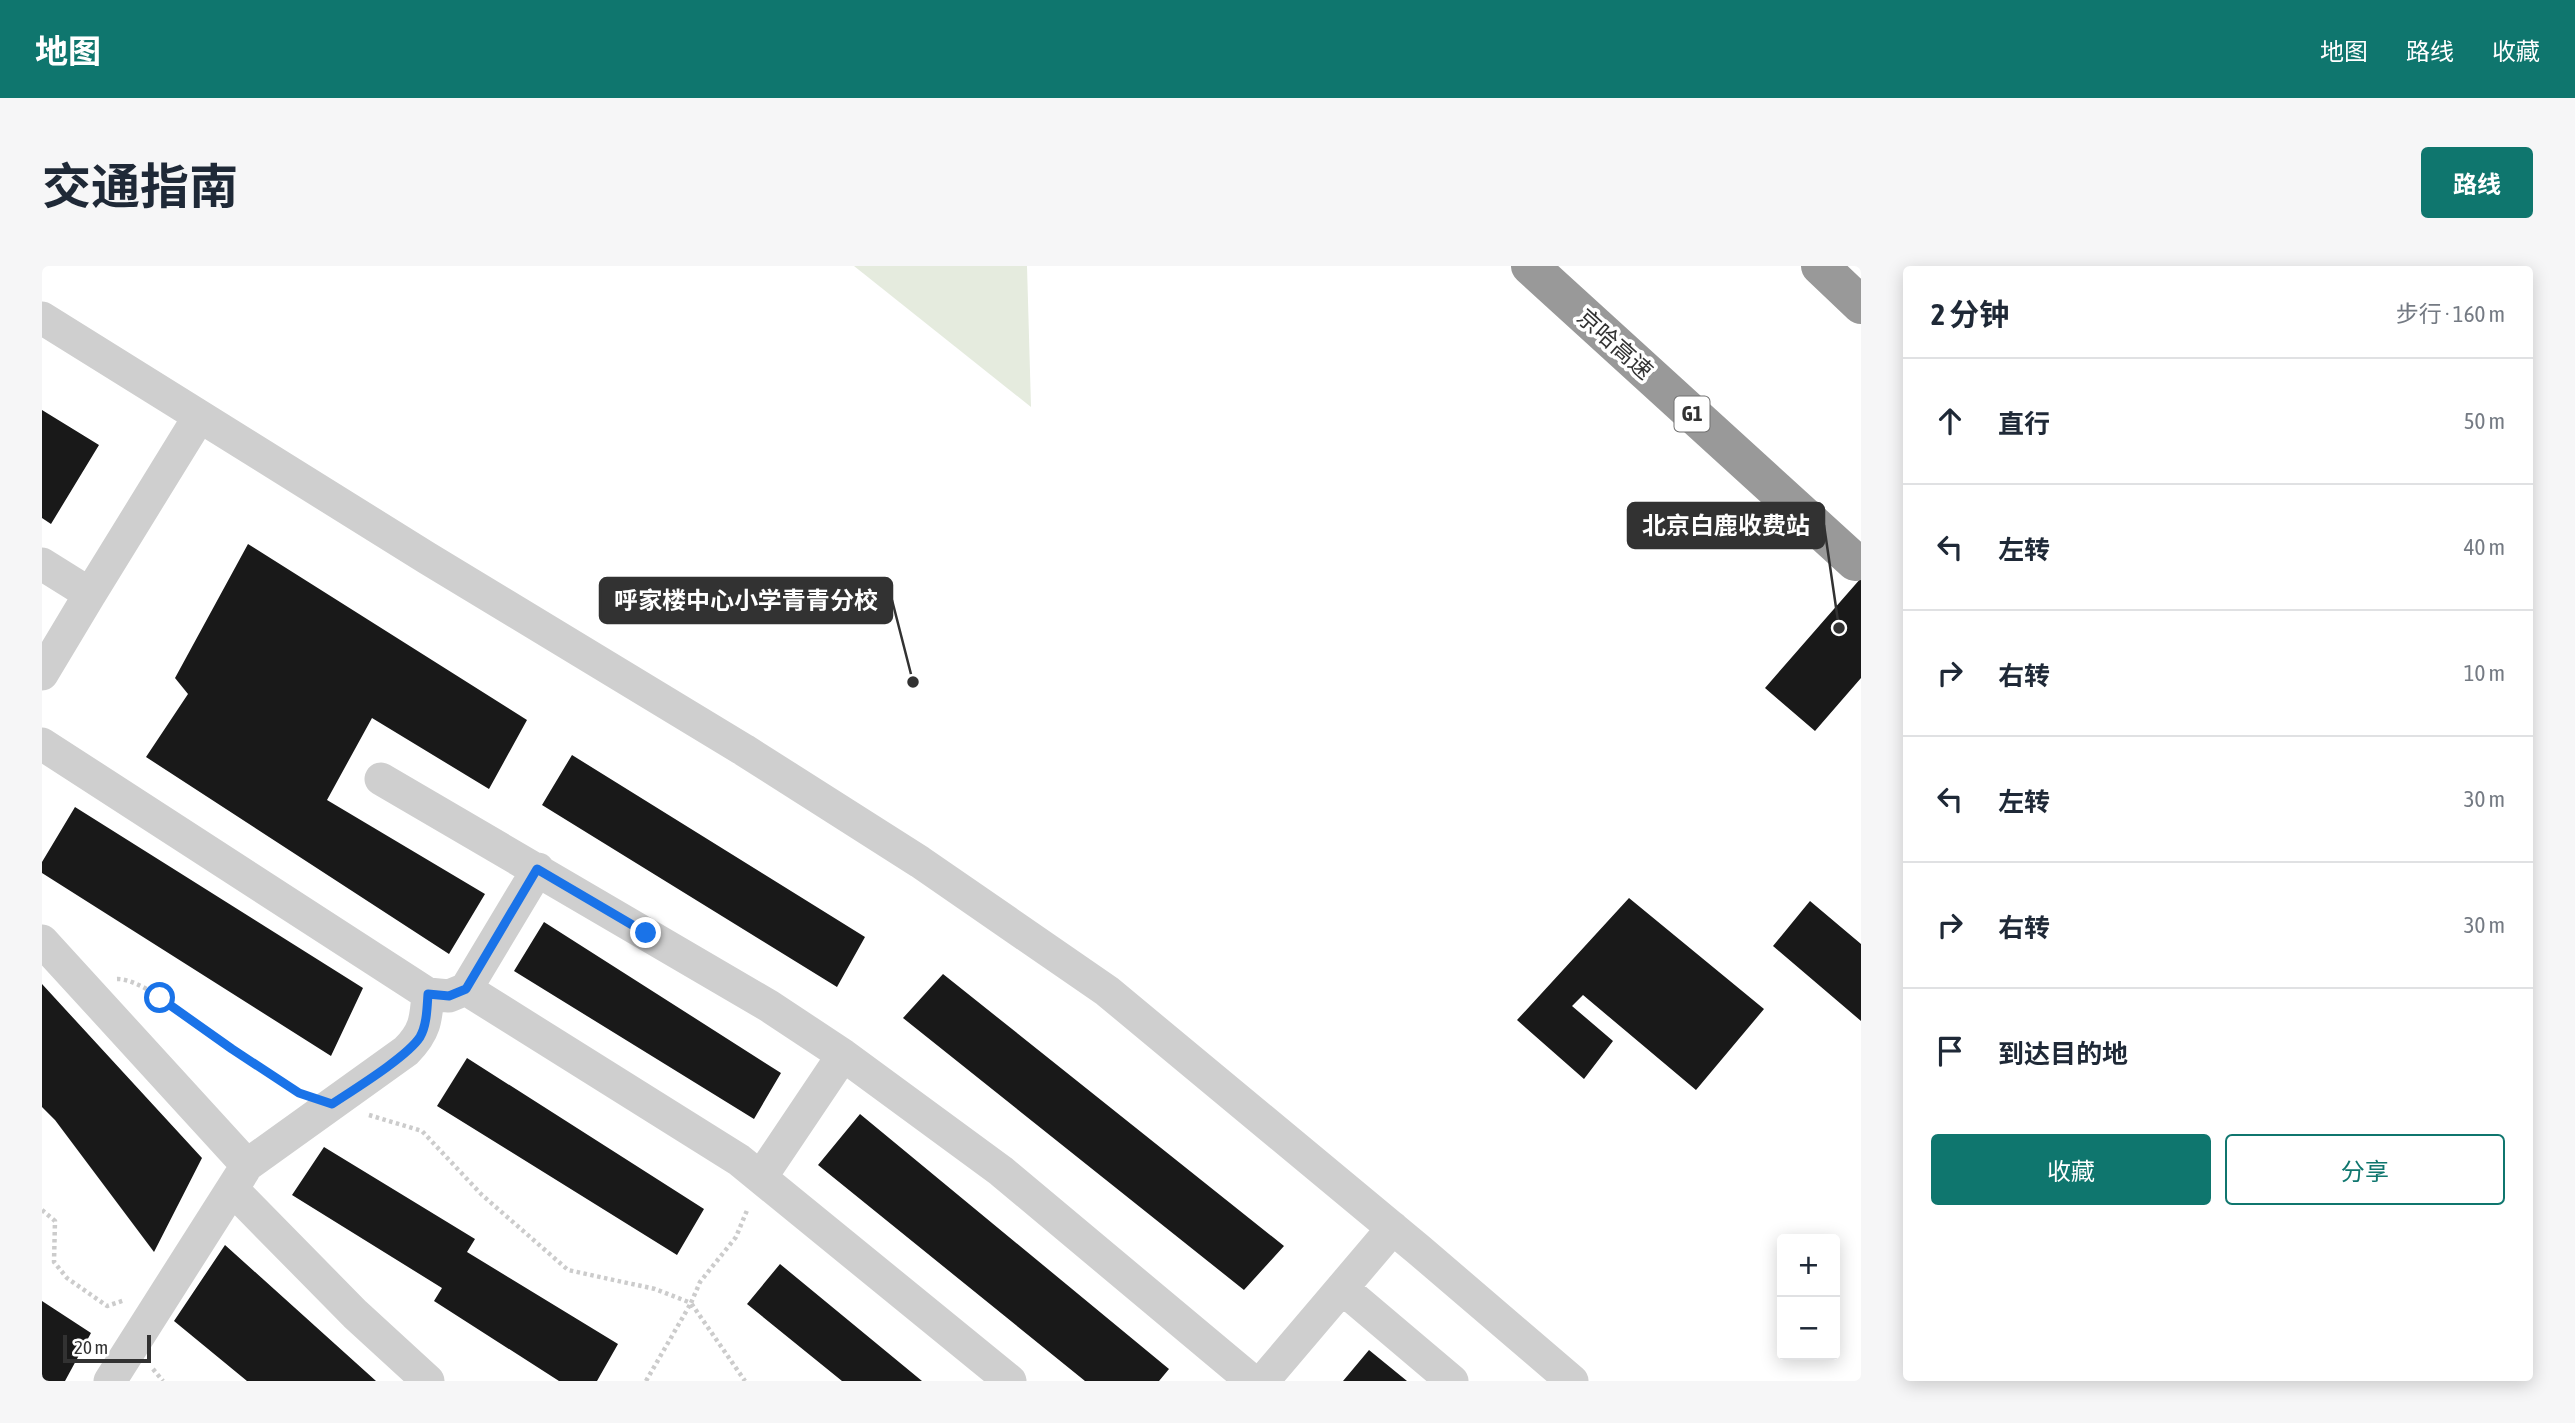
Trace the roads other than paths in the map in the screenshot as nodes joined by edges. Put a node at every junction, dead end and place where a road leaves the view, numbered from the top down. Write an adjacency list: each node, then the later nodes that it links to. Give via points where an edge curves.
1 (1530, 266): 6 (highway, 京哈高速 / G1)
2 (1820, 266): 3 (highway)
3 (1861, 305)
4 (42, 318): 5 (street)
5 (199, 417): 8 (street); 19 (street, via 920,862 1107,991)
6 (1855, 562)
7 (42, 564): 8 (street)
8 (90, 594): 9 (street)
9 (42, 674)
10 (42, 744): 15 (street)
11 (381, 779): 12 (street)
12 (537, 869): 14 (street); 16 (street)
13 (42, 942): 17 (street)
14 (466, 989): 15 (street, via 449,996); 18 (street)
15 (428, 994): 17 (street, via 420,1037)
16 (843, 1055): 18 (street); 24 (street, via 1001,1171)
17 (240, 1177): 21 (street); 22 (street, via 355,1314)
18 (761, 1177): 23 (street)
19 (1393, 1228): 20 (street); 27 (street)
20 (1342, 1288): 25 (street); 26 (street)
21 (110, 1381)
22 (428, 1381)
23 (1010, 1381)
24 (1252, 1381)
25 (1263, 1381)
26 (1452, 1381)
27 (1572, 1381)

